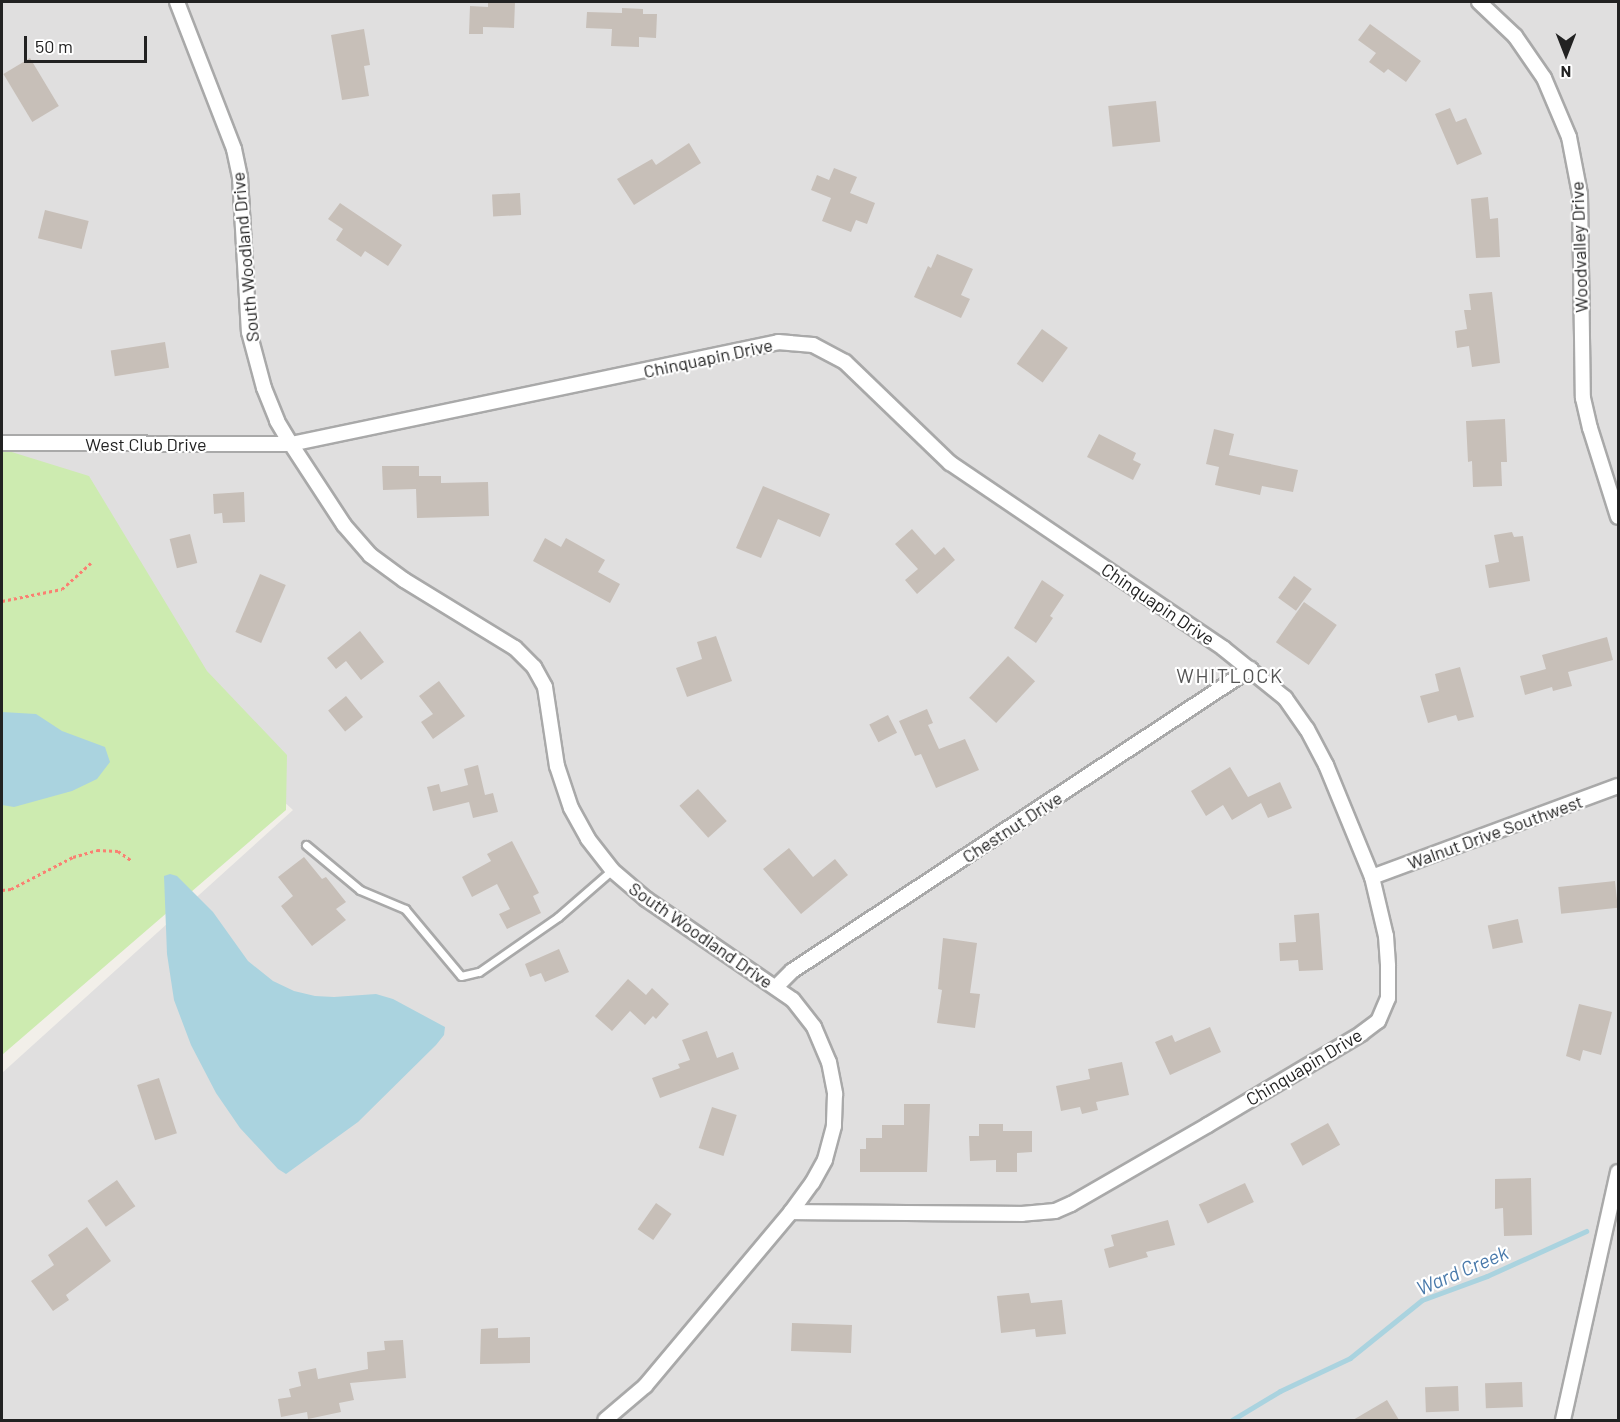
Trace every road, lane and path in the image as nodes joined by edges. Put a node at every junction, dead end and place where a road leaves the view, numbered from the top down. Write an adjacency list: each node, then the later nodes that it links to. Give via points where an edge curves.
1 (177, 2): 4 (street, South Woodland Drive, via 234,149 240,177 249,332 264,388)
2 (1489, 4): 5 (street, Woodvalley Drive, via 1544,78 1569,137 1580,194 1583,398)
3 (2, 443): 4 (street, West Club Drive)
4 (291, 444): 8 (street, Chinquapin Drive, via 778,342 813,345 845,362 950,463); 12 (street, South Woodland Drive, via 339,518 370,555 516,648 534,667 545,687 557,766 571,808)
5 (1618, 518)
6 (91, 563): 7 (path, via 62,589)
7 (2, 601)
8 (1250, 669): 13 (street, Chinquapin Drive, via 1285,698 1307,729); 15 (street, Chestnut Drive, via 792,971)
9 (1618, 786): 13 (street, Walnut Drive Southwest)
10 (306, 845): 12 (lane, via 360,890 405,909 460,976 479,972 548,924)
11 (131, 860): 14 (path, via 118,851 97,850)
12 (612, 870): 15 (street, South Woodland Drive, via 646,899)
13 (1372, 877): 17 (street, Chinquapin Drive, via 1386,936 1388,966 1388,998 1378,1021 1071,1204 1039,1214)
14 (2, 890)
15 (776, 987): 17 (street, South Woodland Drive, via 793,1000 814,1027 830,1062 835,1094 834,1126 825,1160)
16 (1618, 1172): 19 (street)
17 (791, 1212): 18 (street, South Woodland Drive, via 645,1386)
18 (605, 1420)
19 (1563, 1420)

